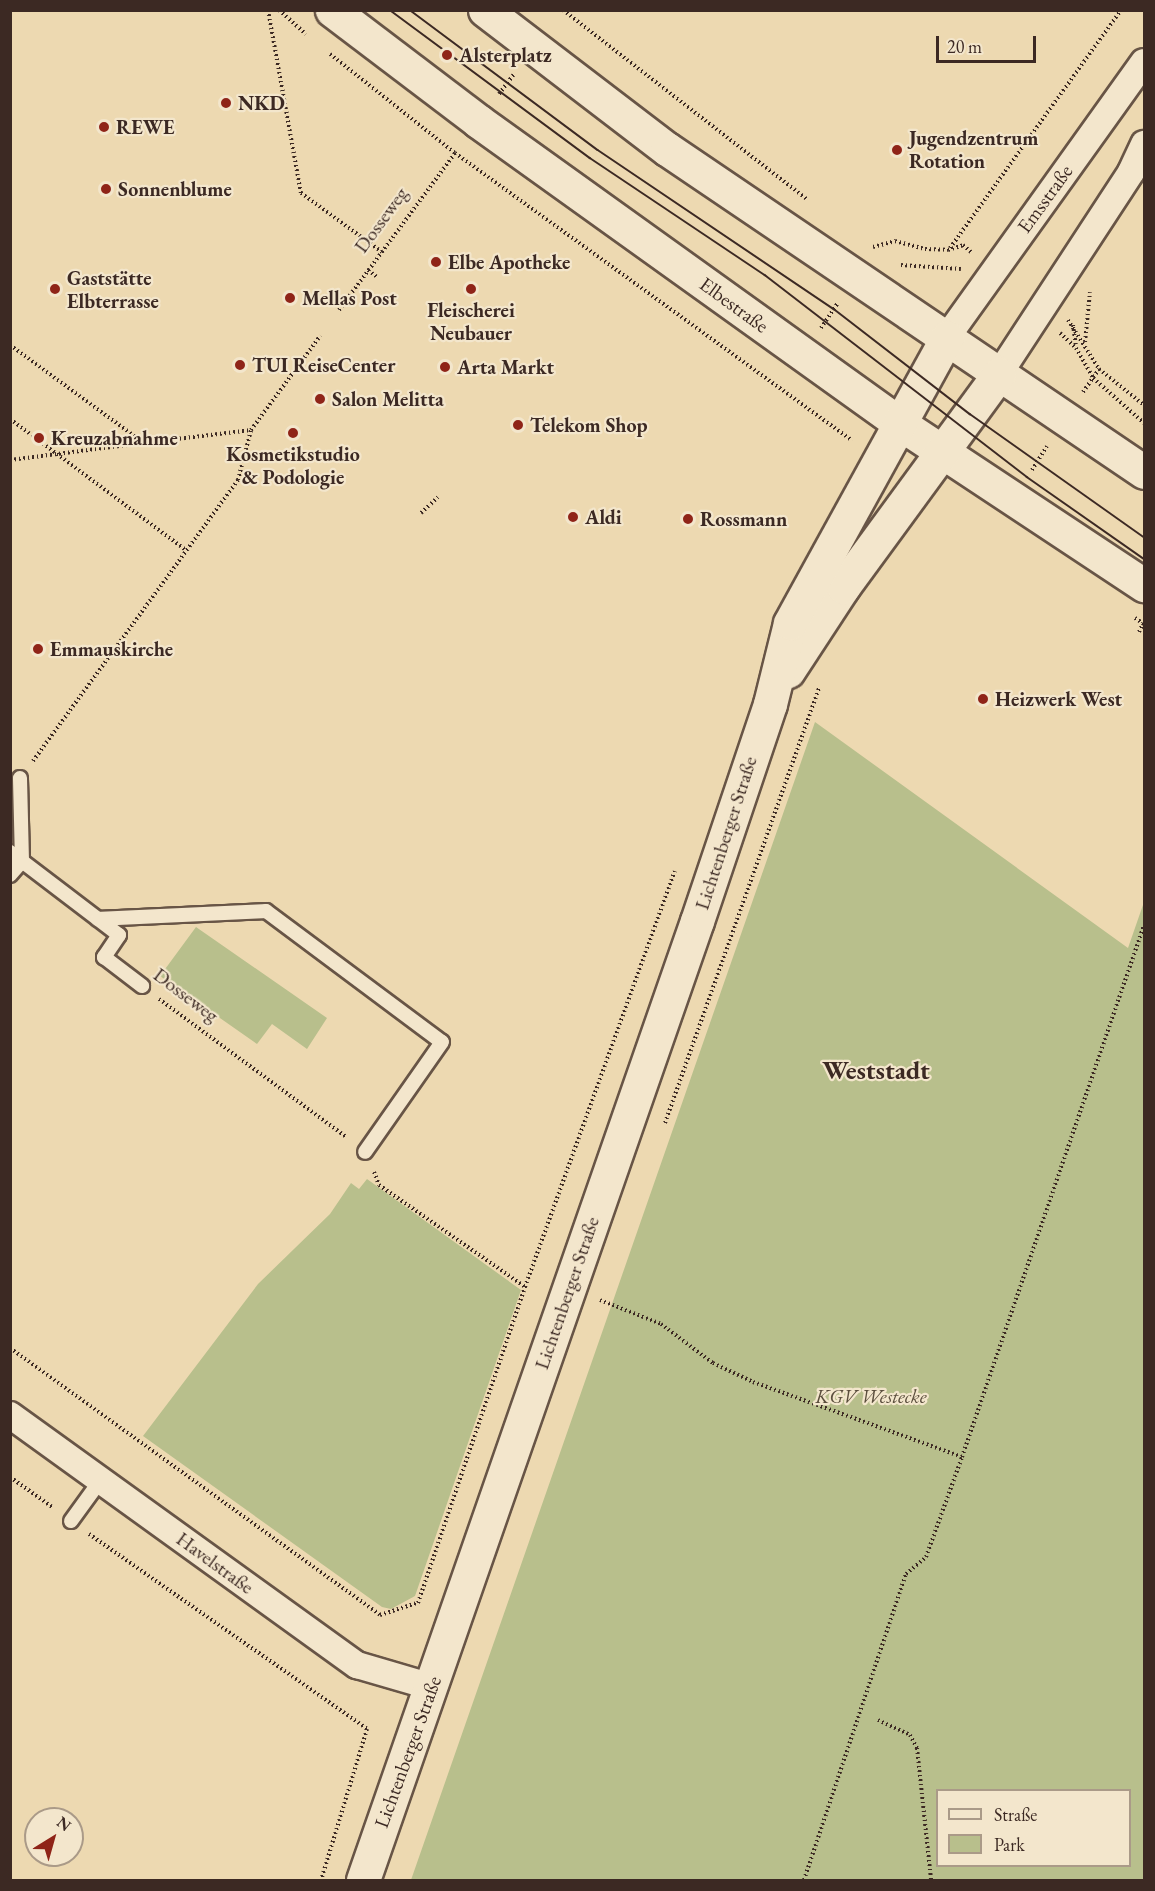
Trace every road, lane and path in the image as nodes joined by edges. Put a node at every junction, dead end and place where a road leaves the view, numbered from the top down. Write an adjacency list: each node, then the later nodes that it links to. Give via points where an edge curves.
1 (268, 10): 16 (path, via 301,193)
2 (332, 10): 9 (street, Elbestraße)
3 (485, 10): 6 (street)
4 (563, 10): 12 (path)
5 (1122, 10): 15 (path)
6 (533, 48): 9 (path, Dosseweg); 19 (street, via 668,149)
7 (1139, 78): 18 (street, Emsstraße)
8 (370, 89): 11 (path)
9 (478, 121): 11 (path, Dosseweg); 26 (street, Elbestraße)
10 (1144, 144): 21 (street, via 1131,172)
11 (455, 153): 16 (path, Dosseweg); 28 (path)
12 (809, 201)
13 (864, 241): 14 (path)
14 (873, 248): 15 (path, via 895,241); 19 (path)
15 (948, 250): 18 (path, via 963,246)
16 (382, 252): 17 (path, Dosseweg)
17 (368, 270): 20 (path); 22 (path, Dosseweg)
18 (995, 270): 24 (street, Emsstraße)
19 (856, 275): 24 (street); 26 (path)
20 (377, 277)
21 (1041, 303): 27 (street); 29 (path, via 1073,323 1099,369)
22 (339, 310)
23 (320, 336): 32 (path)
24 (947, 337): 27 (street); 31 (street, Lichtenberger Straße)
25 (10, 345): 33 (path)
26 (803, 355): 28 (path); 31 (street, Elbestraße)
27 (999, 374): 34 (street, Lichtenberger Straße); 38 (street)
28 (780, 388): 37 (path)
29 (1144, 405)
30 (10, 419): 35 (path)
31 (899, 423): 34 (street, Elbestraße); 37 (street, Lichtenberger Straße)
32 (251, 430): 33 (path); 41 (path, via 238,480)
33 (144, 443): 35 (path)
34 (941, 452): 42 (street, Elbestraße); 45 (street, Lichtenberger Straße, via 797,654)
35 (58, 454): 36 (path); 41 (path)
36 (10, 460)
37 (878, 460): 45 (street, Lichtenberger Straße, via 790,623)
38 (1144, 472)
39 (438, 497): 40 (path)
40 (421, 513)
41 (186, 550): 47 (path)
42 (1144, 585)
43 (1143, 623): 44 (path)
44 (1139, 632)
45 (770, 704): 57 (street, Lichtenberger Straße)
46 (800, 742): 54 (path)
47 (20, 778): 48 (lane)
48 (16, 856): 49 (lane); 50 (lane, Dosseweg)
49 (10, 876)
50 (98, 919): 53 (lane, Dosseweg, via 119,935 104,957); 55 (lane, via 266,911 442,1042)
51 (1144, 925): 63 (path)
52 (651, 931): 56 (path)
53 (142, 986): 55 (path, Dosseweg)
54 (662, 1133)
55 (365, 1152): 56 (path, via 379,1185)
56 (525, 1287): 61 (path, via 418,1603 380,1615)
57 (568, 1289): 59 (path); 67 (street, Lichtenberger Straße)
58 (607, 1290): 59 (path)
59 (603, 1301): 60 (path); 63 (path, via 661,1324 713,1363 753,1382)
60 (599, 1311)
61 (10, 1348)
62 (10, 1415): 65 (street, Havelstraße)
63 (962, 1457): 71 (path, via 926,1557 906,1574)
64 (10, 1477): 66 (path)
65 (100, 1481): 66 (lane); 67 (street, Havelstraße, via 357,1665)
66 (71, 1521): 69 (path, via 367,1729)
67 (432, 1687): 70 (street, Lichtenberger Straße)
68 (878, 1720): 72 (path, via 910,1735 916,1748)
69 (321, 1881)
70 (363, 1881)
71 (804, 1881)
72 (931, 1881)

